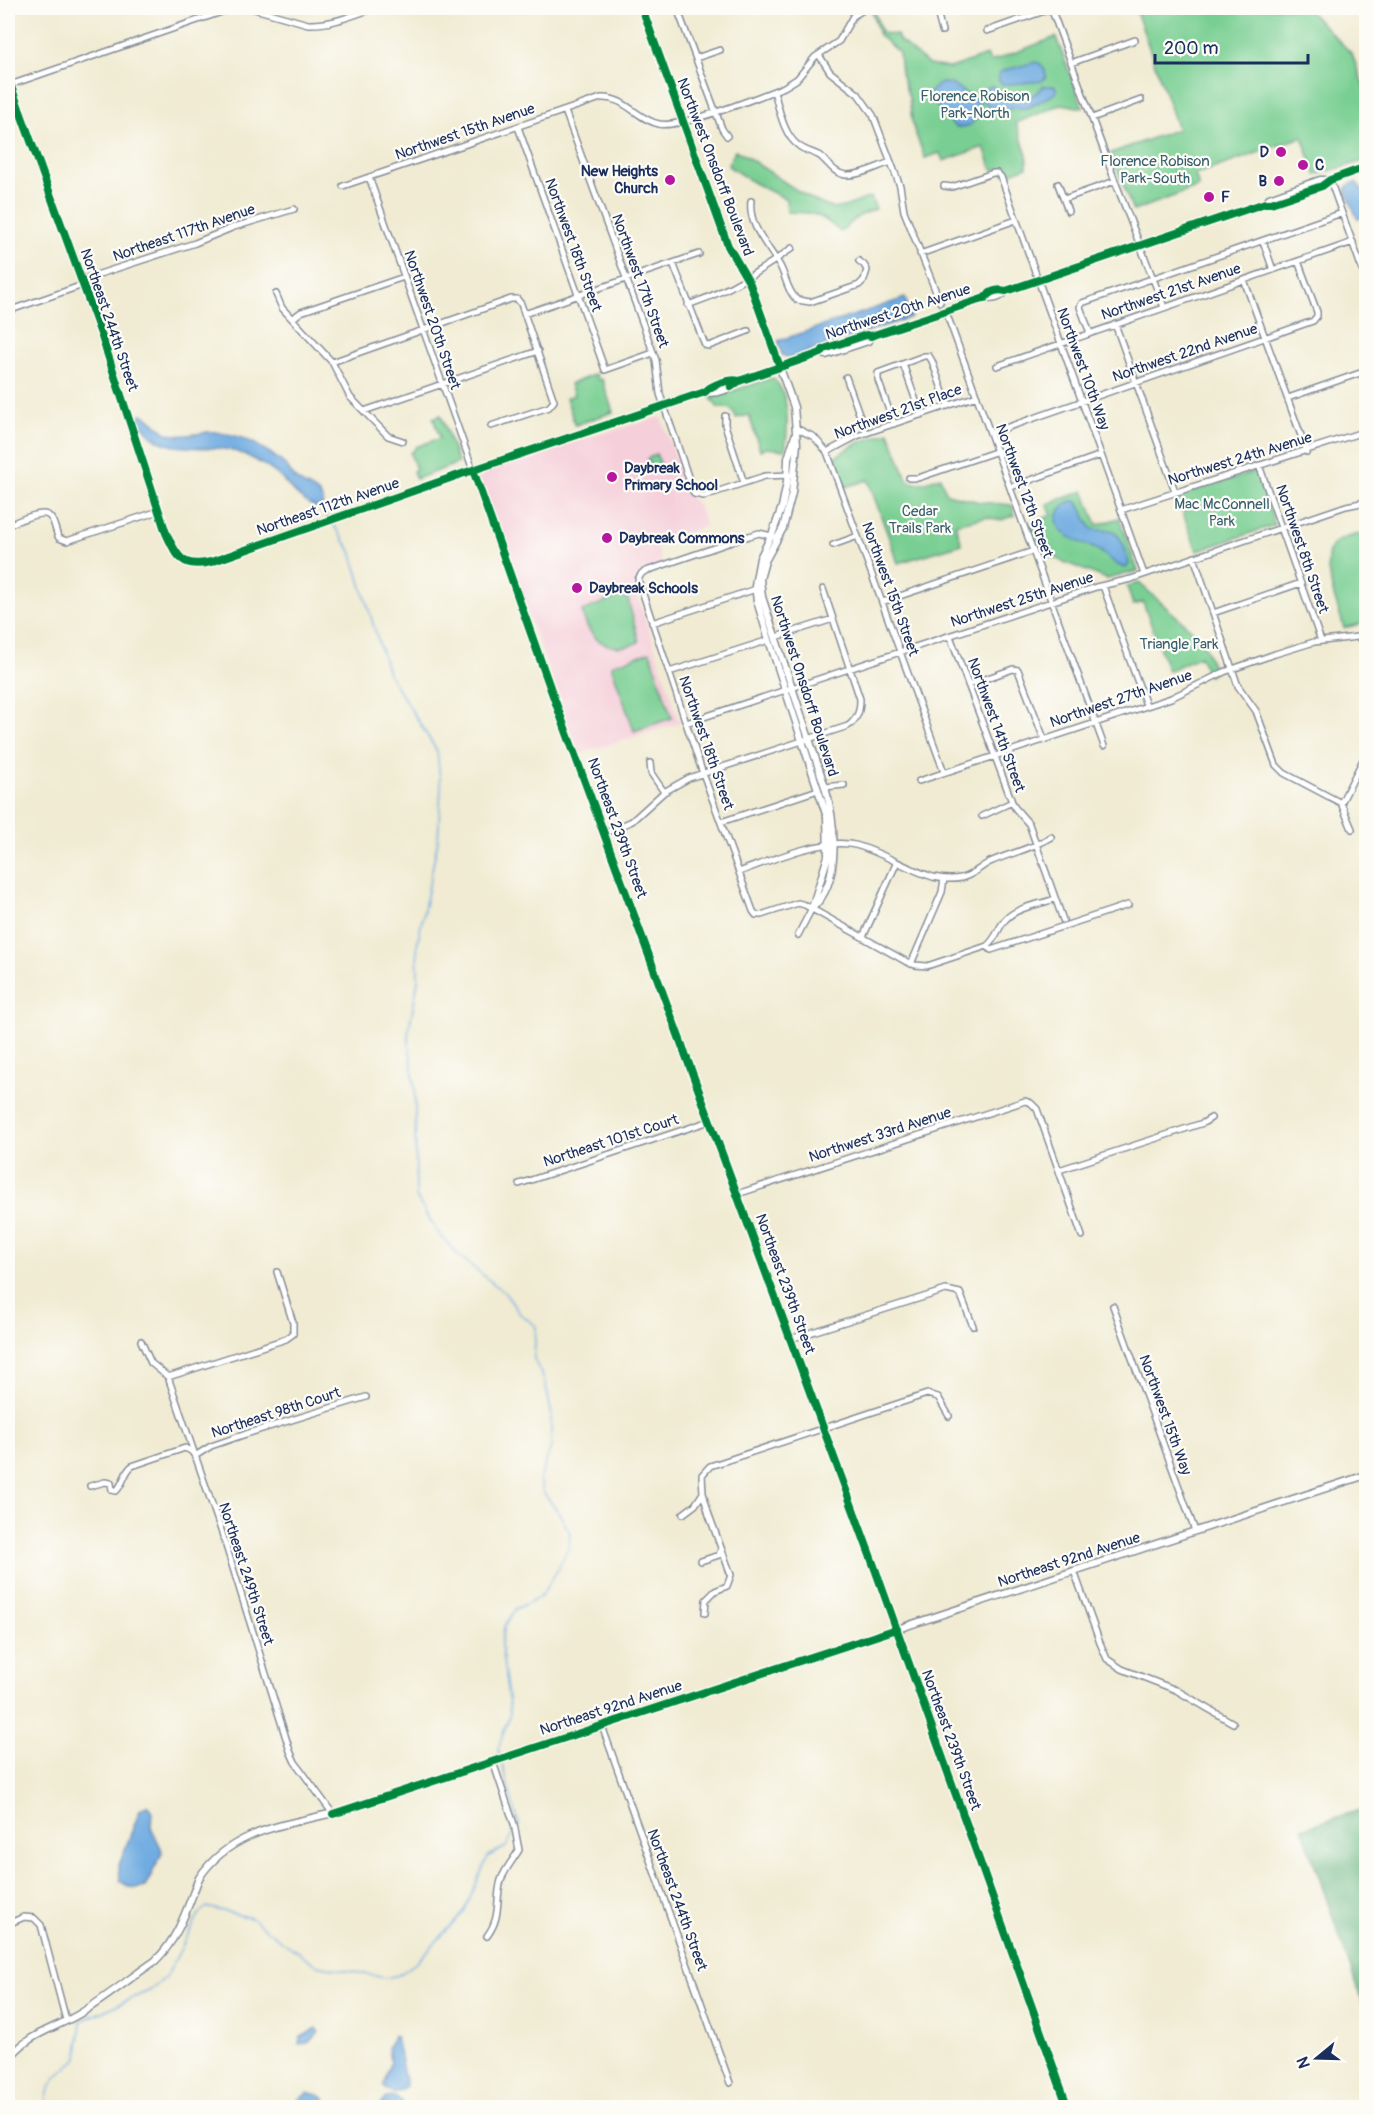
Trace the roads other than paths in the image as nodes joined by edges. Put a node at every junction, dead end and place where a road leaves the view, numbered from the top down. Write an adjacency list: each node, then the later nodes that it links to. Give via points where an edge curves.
1 (233, 8): 19 (street)
2 (251, 8): 3 (street, via 317,25)
3 (375, 8)
4 (642, 8): 25 (street, Northwest Onsdorff Boulevard)
5 (677, 8): 16 (street)
6 (866, 8): 15 (street, via 853,16 839,41)
7 (936, 8): 11 (street)
8 (1052, 8): 12 (street); 17 (street)
9 (1361, 8): 10 (street)
10 (1366, 12)
11 (942, 31)
12 (987, 31)
13 (1135, 40): 17 (street)
14 (720, 50): 16 (street)
15 (819, 55): 20 (street, via 797,79); 28 (street, via 831,72 867,105)
16 (696, 58): 23 (street)
17 (1071, 63): 24 (street)
18 (8, 78): 19 (street, Northeast 244th Street)
19 (10, 85): 60 (street, Northeast 244th Street)
20 (774, 91): 23 (street); 28 (street, via 792,139 834,170 858,173)
21 (1142, 100): 24 (street)
22 (565, 111): 25 (street, Northwest 15th Avenue, via 608,98 661,125); 26 (street, Northwest 15th Avenue); 56 (street, Northwest 17th Street)
23 (715, 112): 25 (street); 27 (street)
24 (1092, 118): 32 (street)
25 (684, 122): 54 (street, Northwest Onsdorff Boulevard, via 728,246)
26 (518, 127): 30 (street, Northwest 15th Avenue); 62 (street, Northwest 18th Street)
27 (727, 136)
28 (891, 162): 47 (street)
29 (1366, 167): 31 (street, Northwest 20th Avenue)
30 (369, 177): 34 (street, Northwest 15th Avenue); 53 (street, Northwest 20th Street)
31 (1330, 180): 40 (street); 44 (street, Northwest 20th Avenue, via 1320,180)
32 (1114, 182): 36 (street); 44 (street)
33 (1058, 184): 36 (street)
34 (343, 186)
35 (944, 186): 41 (street, Northwest 10th Way, via 997,173)
36 (1064, 199): 39 (street)
37 (751, 201): 48 (street, via 757,230)
38 (294, 209): 60 (street, Northeast 117th Avenue)
39 (1068, 211)
40 (1342, 213): 42 (street); 43 (street)
41 (1016, 220): 47 (street); 59 (street, Northwest 10th Way)
42 (1263, 241): 52 (street); 55 (street)
43 (1353, 242): 50 (street, Northwest 21st Avenue); 58 (street)
44 (1139, 246): 55 (street); 59 (street, Northwest 20th Avenue)
45 (792, 248): 48 (street)
46 (699, 254): 51 (street)
47 (920, 254): 63 (street)
48 (776, 260): 49 (street, via 792,294 800,301 810,302 859,285 867,270); 54 (street)
49 (859, 261)
50 (1298, 261): 52 (street, Northwest 21st Avenue); 74 (street, Northwest 22nd Avenue, via 1317,316 1313,321)
51 (673, 263): 56 (street); 64 (street)
52 (1273, 270): 57 (street, Northwest 21st Avenue)
53 (404, 277): 69 (street, via 301,312); 71 (street, Northwest 20th Street)
54 (746, 278): 64 (street, via 717,295); 81 (street, Northwest Onsdorff Boulevard)
55 (1153, 278): 65 (street); 73 (street, via 1082,303)
56 (626, 279): 62 (street); 77 (street, Northwest 17th Street)
57 (1244, 279): 65 (street, Northwest 21st Avenue); 74 (street)
58 (1366, 280)
59 (1038, 281): 67 (street, Northwest 20th Avenue, via 989,293); 75 (street, Northwest 10th Way)
60 (82, 283): 66 (street, Northeast 117th Avenue); 114 (street, Northeast 244th Street)
61 (276, 294): 69 (street)
62 (578, 296): 68 (street); 77 (street, Northwest 18th Street, via 605,370)
63 (940, 302)
64 (688, 305): 72 (street, via 705,345)
65 (1164, 307): 70 (street, Northwest 21st Avenue)
66 (8, 311)
67 (946, 312): 81 (street, Northwest 20th Avenue, via 826,355 821,353); 86 (street, Northwest 12th Street)
68 (524, 314): 71 (street, via 517,299 511,299); 76 (street)
69 (292, 319): 78 (street)
70 (1115, 324): 73 (street, Northwest 21st Avenue); 84 (street)
71 (422, 330): 78 (street); 85 (street, Northwest 20th Street)
72 (748, 331)
73 (1090, 333): 75 (street, Northwest 21st Avenue)
74 (1265, 338): 84 (street, Northwest 22nd Avenue); 87 (street)
75 (1061, 343): 80 (street, Northwest 21st Avenue); 88 (street, Northwest 10th Way)
76 (538, 351): 85 (street); 95 (street, via 554,403)
77 (653, 353): 89 (street, Northwest 17th Street)
78 (332, 362): 91 (street, via 347,394)
79 (903, 364): 90 (street, via 929,356); 92 (street); 94 (street, via 877,375)
80 (998, 366)
81 (780, 367): 89 (street, Northwest 20th Avenue); 97 (street, Northwest Onsdorff Boulevard, via 794,407)
82 (1366, 371): 87 (street)
83 (846, 377): 99 (street)
84 (1136, 382): 88 (street, Northwest 22nd Avenue); 111 (street)
85 (441, 384): 91 (street); 106 (street, Northwest 20th Street)
86 (977, 396): 90 (street, Northwest 21st Place); 98 (street, Northwest 12th Street)
87 (1288, 398): 103 (street)
88 (1082, 401): 98 (street, Northwest 22nd Avenue); 104 (street, Northwest 10th Way)
89 (663, 406): 106 (street, Northwest 20th Avenue); 109 (street, Northwest 17th Street, via 695,495 704,496)
90 (948, 406): 92 (street, Northwest 21st Place)
91 (363, 411): 100 (street, via 388,436)
92 (921, 415): 94 (street, Northwest 21st Place)
93 (725, 416): 109 (street, via 724,425)
94 (894, 424): 99 (street, Northwest 21st Place)
95 (491, 426)
96 (1366, 431): 103 (street, Northwest 24th Avenue)
97 (796, 432): 102 (street, Northwest 15th Street, via 814,436); 107 (street, Northwest Onsdorff Boulevard)
98 (991, 433): 101 (street, Northwest 12th Street)
99 (866, 434): 102 (street, Northwest 21st Place)
100 (403, 441)
101 (998, 451): 108 (street); 110 (street, Northwest 12th Street)
102 (827, 452): 118 (street, Northwest 15th Street)
103 (1306, 452): 105 (street, Northwest 24th Avenue)
104 (1101, 455): 110 (street); 113 (street, Northwest 10th Way)
105 (1259, 465): 111 (street, Northwest 24th Avenue); 116 (street, Northwest 8th Street)
106 (473, 470): 122 (street, Northeast 112th Avenue, via 212,562); 163 (street, Northeast 239th Street)
107 (790, 475): 109 (street, via 769,475); 117 (street, Northwest Onsdorff Boulevard, via 792,493 786,520)
108 (909, 478)
109 (744, 483)
110 (1011, 487): 120 (street, Northwest 12th Street)
111 (1175, 491): 113 (street, Northwest 24th Avenue)
112 (1366, 502): 116 (street, Northwest 25th Avenue)
113 (1121, 510): 123 (street, Northwest 10th Way)
114 (159, 511): 115 (street, via 67,540 58,538 52,520 45,514); 122 (street, Northeast 244th Street, via 176,554)
115 (8, 525)
116 (1282, 528): 121 (street, Northwest 25th Avenue); 124 (street, Northwest 8th Street)
117 (774, 536): 126 (street, Northwest Onsdorff Boulevard); 132 (street, Northwest 18th Street, via 759,533 646,571 639,576 639,584)
118 (858, 536): 119 (street); 128 (street, Northwest 15th Street)
119 (833, 545)
120 (1034, 551): 128 (street); 129 (street, Northwest 12th Street)
121 (1194, 557): 123 (street, Northwest 25th Avenue); 130 (street)
122 (191, 564)
123 (1144, 574): 125 (street, Northwest 25th Avenue)
124 (1301, 584): 130 (street); 136 (street, Northwest 8th Street)
125 (1104, 586): 129 (street, Northwest 25th Avenue); 143 (street)
126 (758, 589): 132 (street); 135 (street, Northwest Onsdorff Boulevard)
127 (823, 589): 131 (street)
128 (882, 602): 137 (street, Northwest 15th Street)
129 (1052, 602): 133 (street, Northwest 25th Avenue); 144 (street, Northwest 12th Street)
130 (1213, 613): 139 (street)
131 (833, 619): 135 (street); 138 (street)
132 (652, 623): 140 (street, Northwest 18th Street)
133 (950, 636): 137 (street, Northwest 25th Avenue); 141 (street, Northwest 14th Street)
134 (1366, 636): 136 (street, Northwest 27th Avenue)
135 (772, 639): 140 (street); 142 (street, Northwest Onsdorff Boulevard)
136 (1321, 641): 139 (street, Northwest 27th Avenue)
137 (900, 652): 138 (street, Northwest 25th Avenue); 153 (street, Northwest 15th Street)
138 (850, 669): 142 (street, Northwest 25th Avenue); 147 (street, via 860,699 858,715 848,726)
139 (1232, 669): 143 (street, Northwest 27th Avenue); 159 (street, via 1238,686 1256,711 1278,768)
140 (669, 672): 145 (street, Northwest 18th Street)
141 (968, 685): 146 (street, via 1013,669 1020,672); 150 (street, Northwest 14th Street)
142 (789, 689): 145 (street, Northwest 25th Avenue); 147 (street, Northwest Onsdorff Boulevard)
143 (1146, 705): 144 (street, Northwest 27th Avenue)
144 (1095, 722): 146 (street, Northwest 27th Avenue); 148 (street, Northwest 12th Street)
145 (686, 723): 152 (street, Northwest 18th Street)
146 (1044, 739): 150 (street, Northwest 27th Avenue)
147 (806, 740): 152 (street); 156 (street, Northwest Onsdorff Boulevard)
148 (1104, 746)
149 (1366, 754): 159 (street)
150 (994, 756): 153 (street, Northwest 27th Avenue); 158 (street, Northwest 14th Street)
151 (650, 763): 157 (street, via 651,773)
152 (703, 772): 157 (street); 161 (street, Northwest 18th Street)
153 (944, 772): 154 (street, Northwest 27th Avenue)
154 (919, 781)
155 (844, 785): 156 (street)
156 (822, 788): 161 (street); 165 (street, Northwest Onsdorff Boulevard, via 833,816)
157 (664, 792): 163 (street, via 632,821)
158 (1012, 802): 160 (street); 166 (street, Northwest 14th Street, via 1029,824)
159 (1341, 803): 162 (street)
160 (982, 816)
161 (721, 822): 168 (street, Northwest 18th Street)
162 (1352, 829)
163 (605, 833): 179 (street, Northeast 239th Street)
164 (1051, 837): 166 (street)
165 (832, 844): 167 (street, via 858,846); 168 (street); 172 (street, Northwest Onsdorff Boulevard, via 830,876 820,902)
166 (1036, 846): 169 (street, via 993,861 965,877); 170 (street, Northwest 14th Street)
167 (897, 862): 169 (street); 175 (street)
168 (739, 872): 172 (street, Northwest 18th Street, via 756,915 798,903)
169 (944, 879): 177 (street)
170 (1055, 899): 173 (street, Northwest 14th Street); 176 (street, via 1010,915)
171 (1128, 905): 176 (street, via 991,950)
172 (812, 908): 174 (street, Northwest Onsdorff Boulevard); 175 (street)
173 (1063, 920)
174 (798, 935)
175 (863, 937): 177 (street)
176 (987, 946): 177 (street, via 930,965)
177 (911, 964)
178 (1211, 1118): 180 (street)
179 (710, 1121): 181 (street, Northeast 101st Court); 182 (street, Northeast 239th Street)
180 (1059, 1170): 182 (street, Northwest 33rd Avenue, via 1037,1109 1031,1102 1020,1101); 183 (street)
181 (519, 1184)
182 (737, 1194): 187 (street, Northeast 239th Street)
183 (1082, 1236)
184 (277, 1272): 189 (street, via 293,1323 292,1334 286,1340)
185 (1113, 1306): 198 (street, Northwest 15th Way)
186 (973, 1326): 187 (street, via 960,1293 946,1290)
187 (790, 1339): 192 (street, Northeast 239th Street)
188 (141, 1341): 189 (street, Northeast 249th Street, via 154,1368)
189 (168, 1377): 193 (street, Northeast 249th Street)
190 (366, 1397): 193 (street, Northeast 98th Court, via 211,1446)
191 (949, 1416): 192 (street, via 938,1397 927,1394)
192 (824, 1429): 196 (street, via 710,1466 702,1475); 203 (street, Northeast 239th Street)
193 (195, 1456): 195 (street, via 185,1448 132,1466 116,1491 111,1483); 207 (street, Northeast 249th Street, via 290,1751)
194 (1366, 1475): 198 (street, Northeast 92nd Avenue)
195 (90, 1486)
196 (703, 1493): 197 (street); 199 (street)
197 (683, 1514)
198 (1195, 1531): 201 (street, Northeast 92nd Avenue)
199 (721, 1549): 200 (street, via 719,1555); 202 (street, via 731,1580 706,1600)
200 (701, 1561)
201 (1074, 1571): 203 (street, Northeast 92nd Avenue); 204 (street, via 1107,1659 1176,1690)
202 (705, 1613)
203 (897, 1629): 205 (street, Northeast 92nd Avenue); 213 (street, Northeast 239th Street)
204 (1233, 1723)
205 (602, 1725): 206 (street, Northeast 92nd Avenue); 212 (street, Northeast 244th Street)
206 (493, 1762): 207 (street, Northeast 92nd Avenue); 209 (street, via 519,1850 501,1880 498,1915)
207 (333, 1814): 210 (street, Northeast 92nd Avenue, via 268,1828 223,1852 199,1878 166,1951)
208 (8, 1924): 210 (street, via 24,1917 34,1918 41,1925)
209 (487, 1936)
210 (66, 2020): 211 (street, Northeast 92nd Avenue, via 26,2041)
211 (8, 2061)
212 (730, 2083)
213 (1068, 2108)

